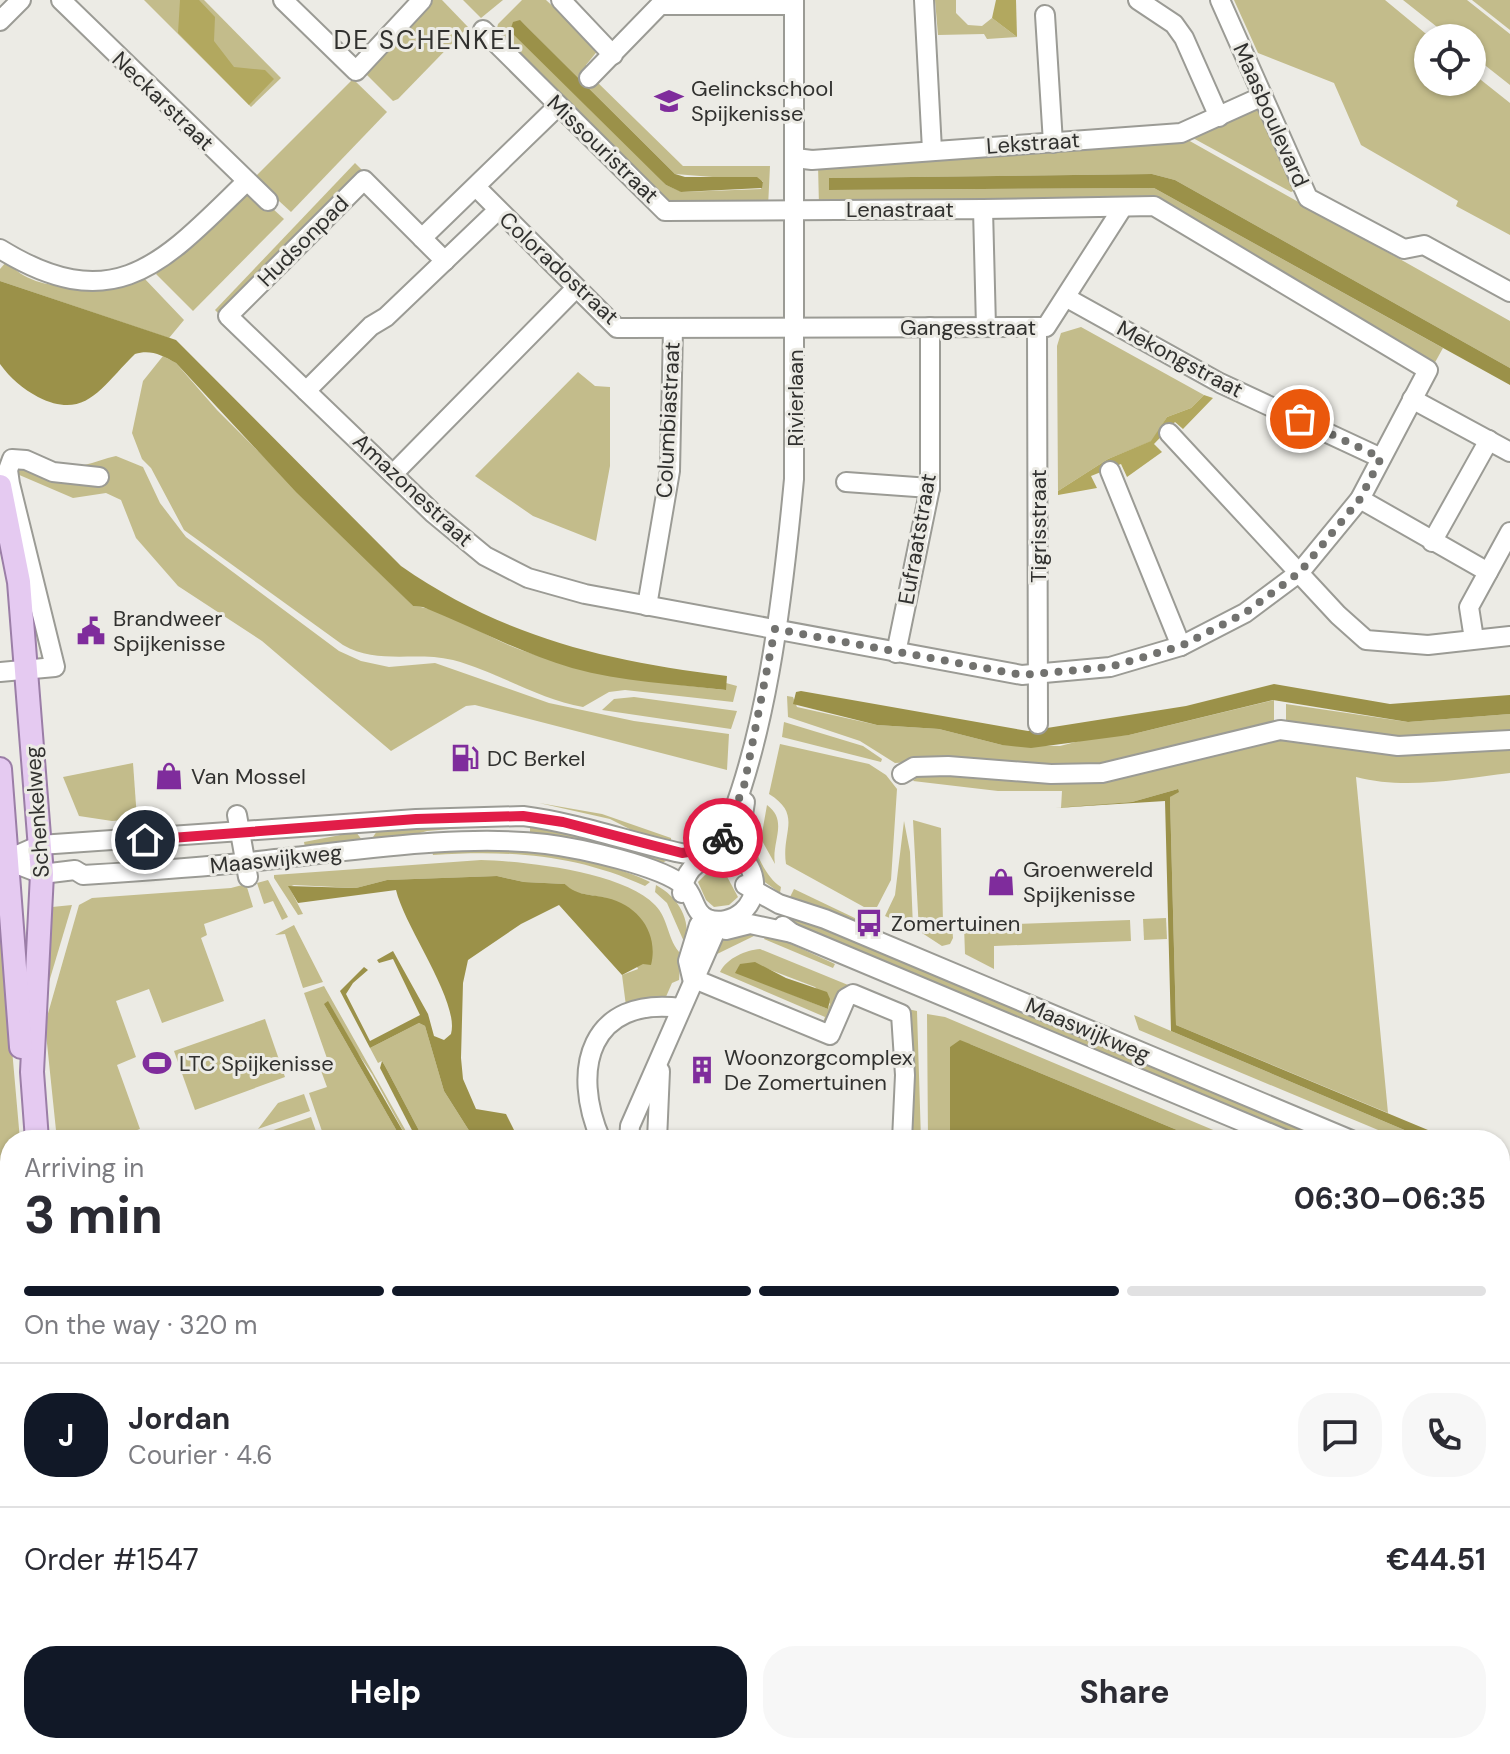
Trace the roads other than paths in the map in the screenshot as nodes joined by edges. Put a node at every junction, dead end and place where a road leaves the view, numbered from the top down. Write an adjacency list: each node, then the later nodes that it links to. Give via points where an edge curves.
1 (21, 0): 12 (street)
2 (61, 0): 22 (street, Neckarstraat)
3 (283, 0): 4 (street, via 356,71)
4 (422, 0)
5 (561, 0): 14 (street)
6 (924, 0): 20 (street)
7 (1138, 0): 18 (street, via 1174,24 1184,38)
8 (1220, 0): 16 (street, Maasboulevard)
9 (794, 2): 10 (street); 21 (street, Rivierlaan)
10 (660, 3): 14 (street)
11 (1045, 15): 19 (street)
12 (0, 21)
13 (483, 30): 17 (street, Missouristraat)
14 (613, 55): 15 (street)
15 (589, 78)
16 (1263, 96): 18 (street, Lekstraat); 33 (street, Maasboulevard, via 1308,198 1404,249 1424,245)
17 (558, 106): 23 (street); 28 (street, Missouristraat, via 665,211)
18 (1219, 117): 19 (street, Lekstraat, via 1181,133)
19 (1053, 143): 20 (street, Lekstraat)
20 (932, 150): 21 (street, Lekstraat)
21 (795, 158): 28 (street, Rivierlaan)
22 (247, 181): 24 (street, Neckarstraat); 30 (street, via 170,256 120,279 60,277)
23 (477, 188): 27 (street, Coloradostraat); 29 (street)
24 (268, 201)
25 (1123, 207): 26 (street); 34 (street, Gangesstraat); 42 (street, Amazonestraat, via 1154,206 1428,370)
26 (983, 209): 28 (street, Lenastraat); 37 (street, Lenastraat)
27 (498, 210): 31 (street); 32 (street, Coloradostraat)
28 (795, 211): 40 (street, Rivierlaan)
29 (422, 238): 31 (street, Hudsonpad); 35 (street, Hudsonpad, via 364,180)
30 (0, 249)
31 (445, 261): 41 (street)
32 (576, 288): 39 (street, Coloradostraat, via 617,328); 48 (street)
33 (1510, 292)
34 (1067, 298): 38 (street, Gangesstraat, via 1052,323); 46 (street, Mekongstraat, via 1220,383)
35 (228, 316): 41 (street, Amazonestraat)
36 (930, 327): 37 (street, Gangesstraat); 40 (street, Gangesstraat); 52 (street, Eufraatstraat)
37 (986, 327): 38 (street, Gangesstraat)
38 (1037, 327): 66 (street, Tigrisstraat)
39 (673, 328): 40 (street, Coloradostraat); 58 (street, Columbiastraat, via 670,471)
40 (795, 328): 59 (street, Rivierlaan, via 794,479)
41 (306, 391): 48 (street, Amazonestraat)
42 (1412, 399): 44 (street); 46 (street, Amazonestraat)
43 (1169, 433): 56 (street)
44 (1489, 440): 45 (street); 55 (street)
45 (1510, 452)
46 (1381, 458): 53 (street, Amazonestraat)
47 (1110, 471): 62 (street)
48 (393, 474): 58 (street, Amazonestraat, via 464,541 506,567 556,586)
49 (99, 477): 64 (street, via 53,472 12,459 8,470 55,667)
50 (846, 482): 52 (street)
51 (0, 486): 64 (main road, Schenkelweg, via 19,582)
52 (930, 488): 63 (street, Eufraatstraat)
53 (1360, 499): 55 (street); 56 (street, Amazonestraat)
54 (1510, 532): 57 (street)
55 (1432, 542): 57 (street)
56 (1300, 572): 61 (street, via 1366,640 1428,645); 62 (street, Amazonestraat, via 1245,613)
57 (1488, 572): 61 (street, via 1469,607)
58 (647, 606): 59 (street, Amazonestraat)
59 (775, 629): 63 (street, Amazonestraat); 75 (street, Rivierlaan, via 743,791)
60 (1510, 636): 61 (street)
61 (1474, 639)
62 (1181, 646): 66 (street, Amazonestraat, via 1110,667)
63 (896, 653): 66 (street, Amazonestraat)
64 (28, 670): 65 (street); 74 (main road, Schenkelweg)
65 (0, 672)
66 (1039, 675): 67 (street, Tigrisstraat)
67 (1038, 724)
68 (1510, 740): 70 (street, via 1398,746 1280,730 1102,773 948,766 914,767)
69 (0, 769): 76 (main road, Schenkelweg)
70 (902, 774)
71 (524, 807): 72 (street, Maaswijkweg, via 416,819); 73 (street); 75 (street, Maaswijkweg, via 661,855)
72 (238, 824): 74 (street, Maaswijkweg); 77 (street)
73 (519, 841): 77 (street, Maaswijkweg, via 369,849); 80 (street, Maaswijkweg, via 623,862)
74 (40, 845): 76 (street, Maaswijkweg); 78 (main road, Schenkelweg)
75 (712, 855): 79 (street, via 749,864); 80 (street)
76 (6, 860): 78 (street, Maaswijkweg); 86 (main road, Schenkelweg)
77 (246, 870): 78 (street, Maaswijkweg)
78 (42, 874): 87 (main road, Schenkelweg, via 32,1072)
79 (754, 889): 81 (street); 93 (street, Maaswijkweg)
80 (683, 892): 82 (street, via 687,913)
81 (743, 918): 82 (street); 92 (street, Maaswijkweg, via 783,926)
82 (711, 926): 83 (street, via 688,961)
83 (692, 978): 84 (street); 91 (street, via 830,1035 846,998 853,994 901,1014)
84 (681, 1008): 85 (street); 88 (street, via 639,1010 599,1035 585,1086)
85 (660, 1064): 89 (street); 90 (street)
86 (27, 1130)
87 (36, 1130)
88 (598, 1130)
89 (630, 1130)
90 (657, 1130)
91 (902, 1130)
92 (1262, 1130)
93 (1327, 1130)

